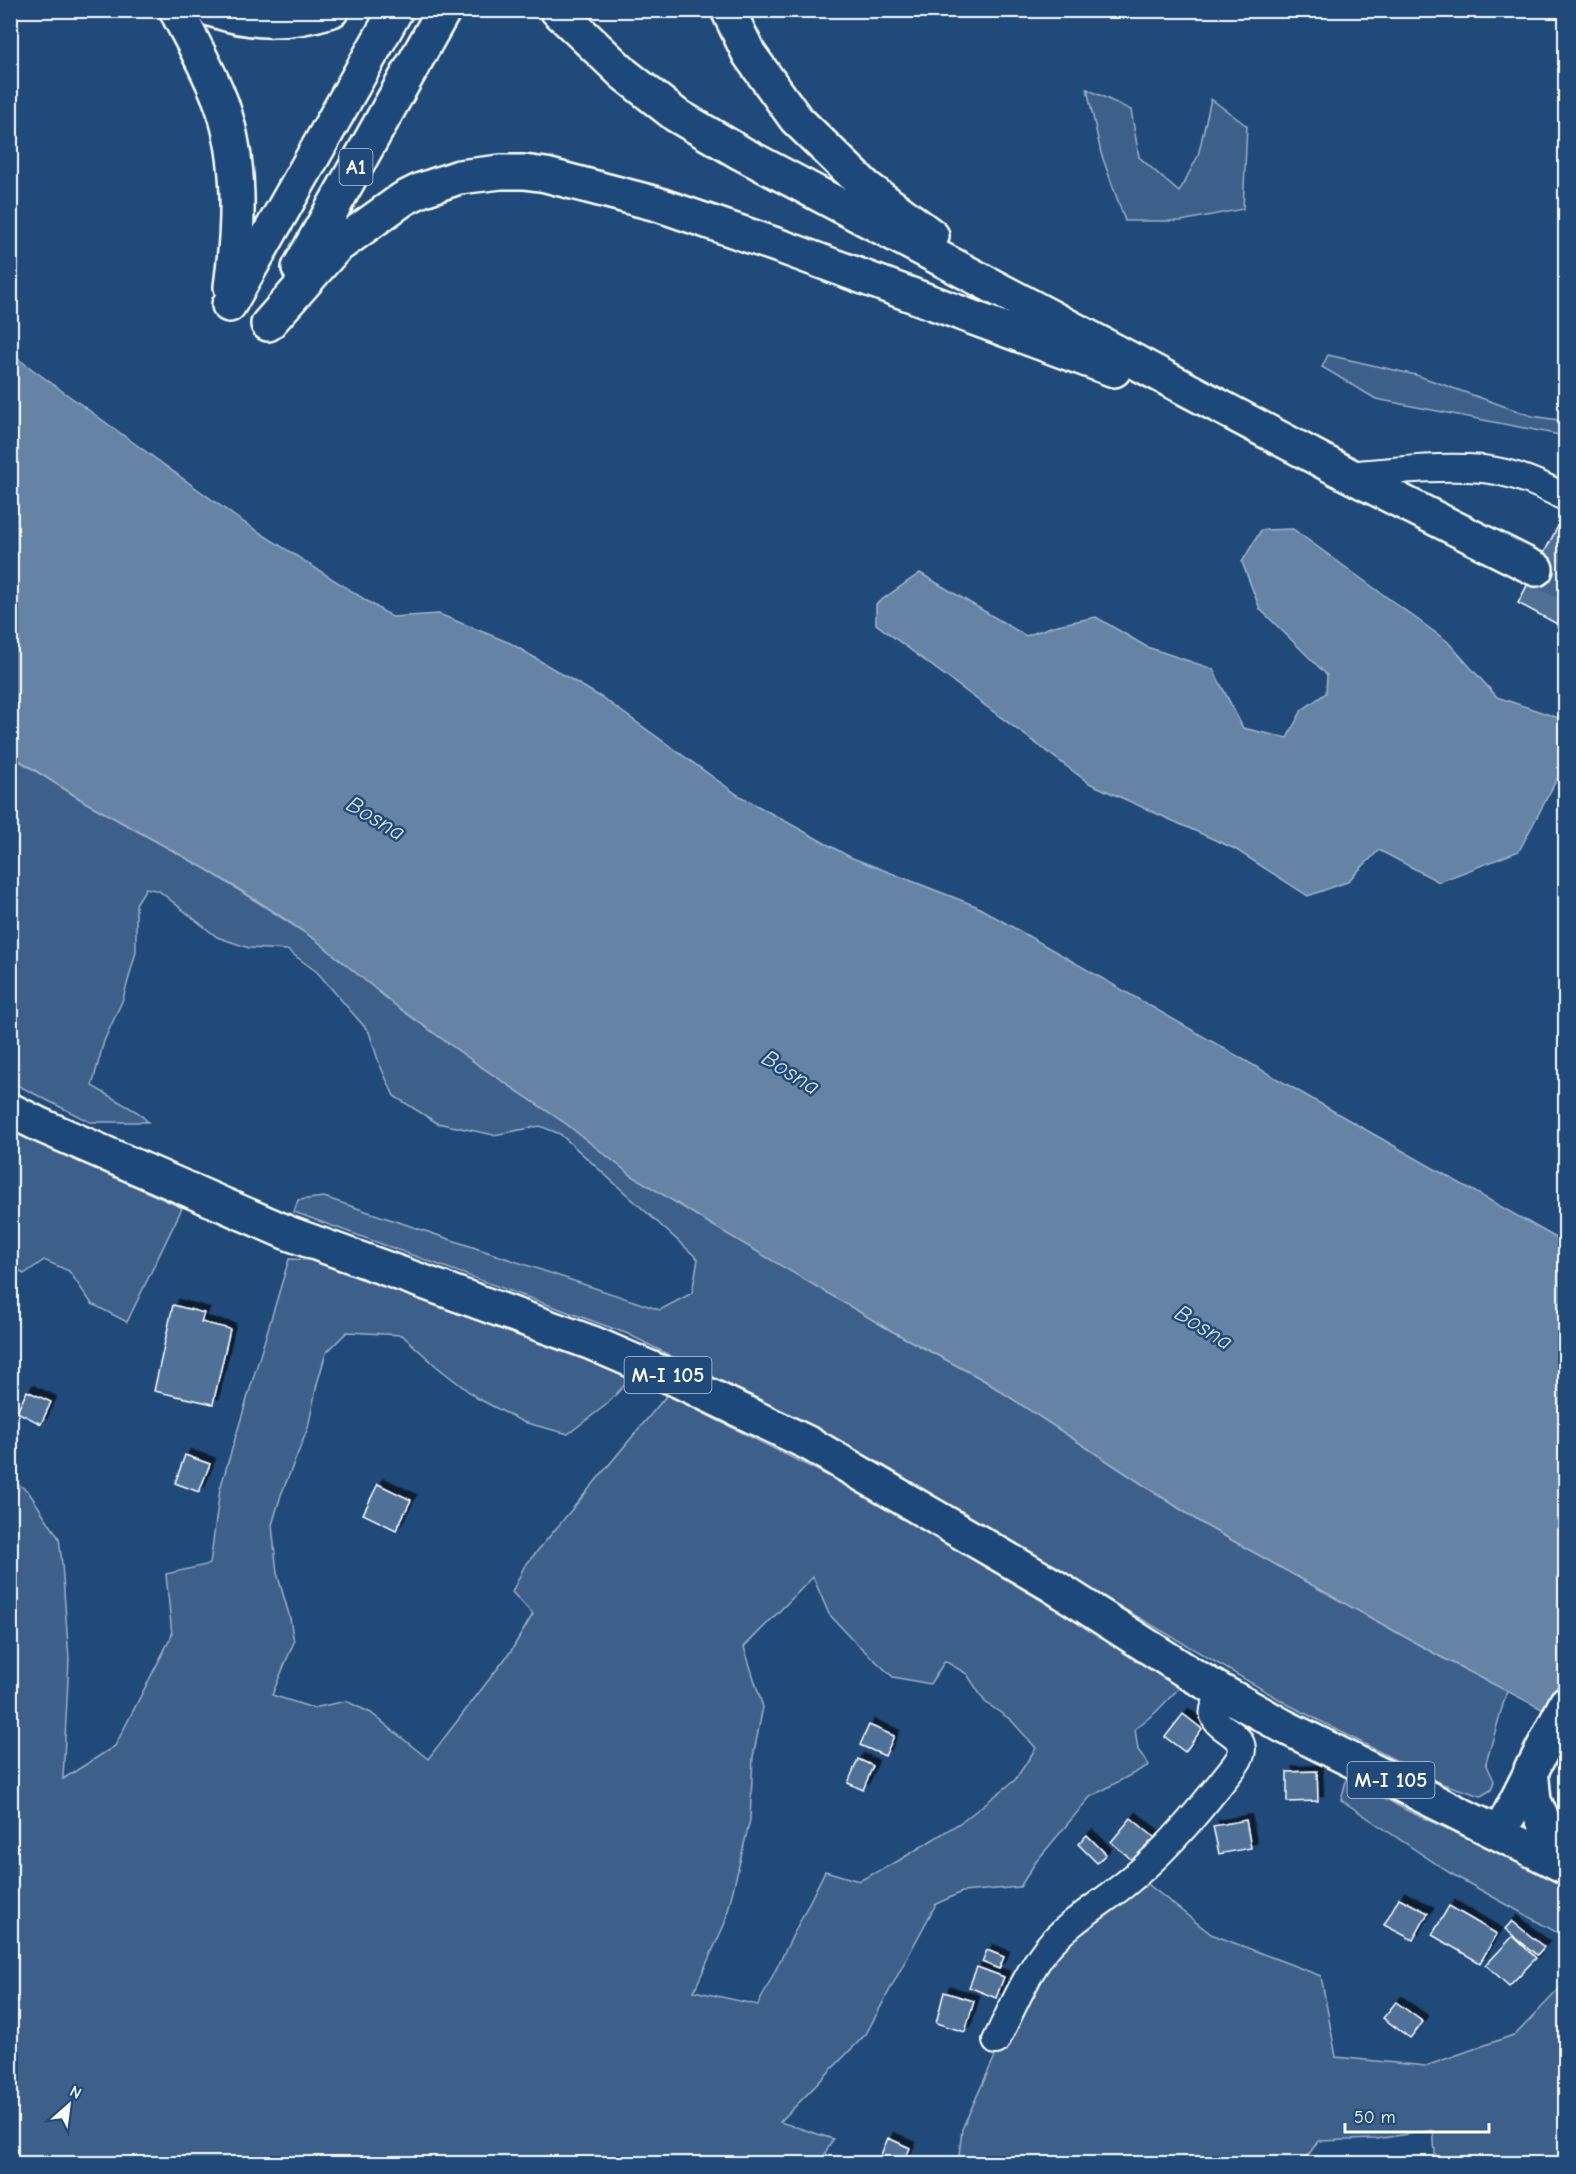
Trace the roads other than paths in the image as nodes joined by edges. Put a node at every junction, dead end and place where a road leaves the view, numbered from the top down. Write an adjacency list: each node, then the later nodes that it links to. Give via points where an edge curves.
1 (176, 10): 4 (main road, A1, via 212,79 230,137 238,240 229,305)
2 (213, 10): 3 (main road, via 231,17 269,22 301,19)
3 (332, 10)
4 (396, 10)
5 (444, 10): 9 (main road, A1, via 268,324 336,247 403,199 459,177 524,172 657,204 785,248)
6 (557, 10): 8 (main road, via 624,74 676,115)
7 (728, 10): 8 (main road, via 749,54 796,119 866,187)
8 (1049, 317): 9 (main road)
9 (1262, 429): 10 (main road)
10 (1349, 475): 11 (street, via 1424,468 1484,469 1520,477); 12 (main road)
11 (1566, 498)
12 (1536, 568)
13 (10, 1110): 14 (main road, M-I 105, via 288,1233 592,1344 705,1393 810,1444 922,1508)
14 (1224, 1694): 17 (main road, M-I 105); 20 (street, via 1213,1716 1217,1724 1239,1738 1243,1747 1240,1759 1164,1850 1058,1935 1044,1951)
15 (1566, 1703): 16 (main road)
16 (1531, 1769): 17 (main road); 18 (main road, via 1534,1801)
17 (1500, 1833): 19 (main road, M-I 105)
18 (1566, 1860)
19 (1566, 1867)
20 (996, 2041)

